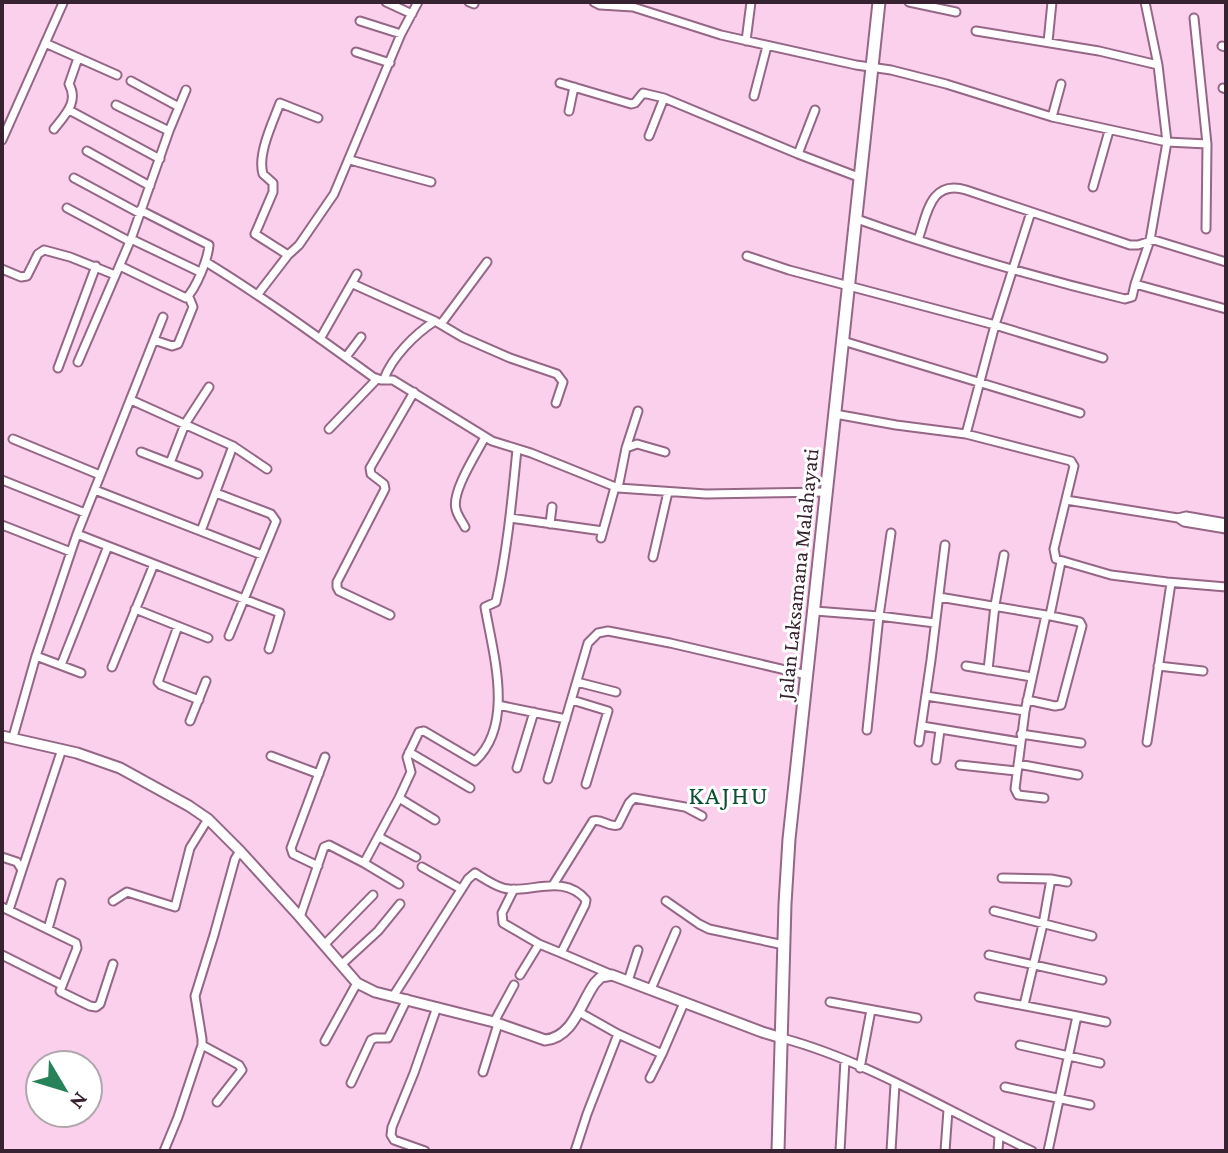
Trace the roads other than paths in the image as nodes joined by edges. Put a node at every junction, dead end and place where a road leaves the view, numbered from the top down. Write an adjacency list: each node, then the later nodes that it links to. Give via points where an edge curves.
1 (386, 2): 11 (street)
2 (418, 2): 11 (street)
3 (594, 2): 16 (street, via 633,7)
4 (751, 2): 16 (street)
5 (879, 2): 24 (highway, Jalan Laksamana Malahayati)
6 (909, 2): 10 (street)
7 (1052, 2): 17 (street)
8 (1145, 2): 23 (street)
9 (63, 3): 18 (street)
10 (956, 12)
11 (412, 14): 15 (street)
12 (1194, 18): 46 (street)
13 (360, 21): 15 (street)
14 (976, 31): 17 (street)
15 (401, 34): 22 (street)
16 (746, 41): 19 (street)
17 (1048, 42): 23 (street)
18 (45, 43): 21 (street); 44 (street)
19 (767, 46): 24 (street); 31 (street)
20 (356, 52): 22 (street)
21 (78, 58): 25 (street); 35 (street, via 69,84 74,99)
22 (390, 63): 50 (street)
23 (1158, 65): 45 (street)
24 (872, 67): 38 (street); 52 (highway, Jalan Laksamana Malahayati)
25 (117, 75)
26 (131, 81): 34 (street)
27 (560, 83): 29 (street)
28 (1061, 84): 38 (street)
29 (574, 87): 32 (street, via 631,104 643,93); 37 (street)
30 (186, 90): 34 (street)
31 (754, 96)
32 (664, 98): 43 (street); 48 (street)
33 (116, 105): 41 (street)
34 (179, 107): 41 (street)
35 (69, 110): 40 (street); 49 (street)
36 (815, 110): 48 (street)
37 (569, 111)
38 (1052, 117): 42 (street)
39 (318, 118): 64 (street, via 280,103 261,161 273,192 255,234)
40 (54, 129)
41 (169, 131): 49 (street)
42 (1109, 131): 45 (street); 55 (street)
43 (649, 136)
44 (2, 140)
45 (1167, 142): 46 (street); 63 (street)
46 (1207, 144): 60 (street)
47 (87, 151): 54 (street)
48 (798, 154): 52 (street)
49 (160, 159): 54 (street)
50 (350, 160): 53 (street); 64 (street, via 334,194)
51 (74, 178): 57 (street)
52 (861, 178): 59 (highway, Jalan Laksamana Malahayati)
53 (431, 182)
54 (150, 186): 57 (street)
55 (1093, 187)
56 (67, 208): 61 (street)
57 (140, 212): 61 (street); 66 (street, via 208,244)
58 (1031, 212): 62 (street, via 958,187 944,188 933,198); 63 (street, via 1130,245); 72 (street)
59 (857, 219): 62 (street); 78 (highway, Jalan Laksamana Malahayati)
60 (1206, 229)
61 (130, 240): 70 (street); 73 (street)
62 (918, 240): 72 (street)
63 (1150, 240): 68 (street); 77 (street)
64 (288, 255): 79 (street)
65 (747, 256): 78 (street)
66 (206, 262): 73 (street); 79 (street)
67 (487, 262): 83 (street)
68 (1226, 262)
69 (96, 266): 71 (street, via 44,250 27,276); 75 (street); 92 (street)
70 (120, 266): 75 (street); 80 (street)
71 (2, 269)
72 (1013, 270): 77 (street, via 1125,299 1132,297); 84 (street)
73 (200, 272): 80 (street)
74 (357, 274): 76 (street)
75 (115, 275): 91 (street)
76 (353, 284): 83 (street); 86 (street)
77 (1135, 284): 81 (street)
78 (849, 287): 84 (street); 88 (highway, Jalan Laksamana Malahayati)
79 (258, 294): 86 (street)
80 (189, 297): 87 (street, via 193,307 178,344)
81 (1226, 309)
82 (163, 317): 87 (street)
83 (438, 323): 93 (street, via 422,330); 98 (street, via 557,374 563,382)
84 (995, 325): 90 (street); 94 (street)
85 (361, 337): 89 (street)
86 (320, 339): 89 (street)
87 (154, 340): 97 (street)
88 (843, 341): 94 (street); 101 (highway, Jalan Laksamana Malahayati)
89 (346, 357): 93 (street)
90 (1103, 358)
91 (78, 362)
92 (58, 368)
93 (381, 379): 96 (street); 103 (street)
94 (979, 382): 100 (street); 104 (street)
95 (209, 387): 102 (street)
96 (414, 392): 105 (street); 150 (street, via 370,468 385,489 337,582 339,591)
97 (131, 400): 102 (street); 115 (street)
98 (556, 403)
99 (638, 411): 108 (street)
100 (1080, 413)
101 (835, 414): 104 (street); 120 (highway, Jalan Laksamana Malahayati)
102 (185, 424): 107 (street); 112 (street)
103 (329, 429)
104 (966, 434): 122 (street, via 1071,461)
105 (485, 437): 109 (street); 130 (street, via 455,499)
106 (13, 439): 115 (street)
107 (233, 446): 113 (street); 121 (street)
108 (626, 448): 111 (street, via 637,444); 117 (street)
109 (517, 449): 117 (street); 125 (street)
110 (141, 452): 112 (street)
111 (665, 452)
112 (170, 463): 114 (street)
113 (267, 469)
114 (198, 474)
115 (100, 475): 118 (street)
116 (2, 480): 124 (street)
117 (616, 487): 119 (street); 128 (street, via 602,534)
118 (95, 490): 124 (street); 132 (street)
119 (668, 492): 120 (street); 140 (street)
120 (827, 492): 149 (highway, Jalan Laksamana Malahayati)
121 (216, 493): 132 (street); 138 (street, via 274,515)
122 (1066, 500): 126 (street); 141 (street, via 1053,555)
123 (552, 507): 128 (street)
124 (85, 513): 134 (street)
125 (510, 518): 128 (street); 175 (street, via 496,602 485,607)
126 (1178, 518): 127 (street); 131 (street)
127 (1226, 523)
128 (550, 524)
129 (2, 525): 137 (street)
130 (465, 527)
131 (1226, 529)
132 (201, 531): 138 (street)
133 (891, 533): 152 (street)
134 (77, 534): 136 (street); 137 (street)
135 (945, 545): 145 (street)
136 (108, 546): 142 (street); 159 (street)
137 (71, 552): 158 (street)
138 (262, 555): 146 (street)
139 (1004, 555): 147 (street)
140 (653, 557)
141 (1061, 562): 143 (street); 151 (street)
142 (154, 564): 146 (street); 148 (street)
143 (1171, 583): 144 (street); 161 (street)
144 (1226, 587)
145 (939, 597): 147 (street); 153 (street)
146 (244, 599): 155 (street); 157 (street, via 280,613)
147 (995, 605): 151 (street); 163 (street)
148 (135, 609): 154 (street); 162 (street)
149 (815, 611): 152 (street); 166 (highway, Jalan Laksamana Malahayati)
150 (390, 615)
151 (1048, 615): 167 (street); 174 (street, via 1081,624 1063,702 1055,706)
152 (879, 616): 153 (street); 181 (street)
153 (935, 623): 171 (street)
154 (178, 626): 156 (street); 172 (street, via 158,682)
155 (229, 636)
156 (208, 638)
157 (269, 649)
158 (36, 656): 159 (street); 184 (street)
159 (61, 665): 165 (street)
160 (966, 666): 163 (street)
161 (1158, 666): 164 (street); 187 (street)
162 (112, 667)
163 (988, 670): 167 (street)
164 (1203, 671)
165 (81, 673)
166 (807, 675): 169 (street, via 608,631 591,639); 236 (highway, Jalan Laksamana Malahayati, via 789,839)
167 (1032, 677): 174 (street)
168 (206, 681): 172 (street)
169 (577, 682): 170 (street); 173 (street)
170 (616, 692)
171 (926, 696): 176 (street); 180 (street)
172 (199, 700): 179 (street)
173 (572, 700): 178 (street); 200 (street, via 608,711)
174 (1027, 700): 176 (street)
175 (498, 705): 177 (street); 190 (street, via 487,748 475,761 421,731)
176 (1025, 711): 185 (street)
177 (534, 712): 178 (street); 195 (street)
178 (566, 719): 199 (street)
179 (190, 721)
180 (922, 726): 182 (street); 186 (street)
181 (867, 730)
182 (940, 730): 185 (street); 193 (street)
183 (2, 736): 184 (street)
184 (13, 737): 189 (street)
185 (1021, 738): 188 (street); 196 (street)
186 (919, 742)
187 (1147, 742)
188 (1081, 743)
189 (62, 749): 205 (street, via 120,768); 214 (street)
190 (409, 752): 201 (street); 202 (street, via 411,772)
191 (271, 756): 197 (street)
192 (325, 757): 197 (street)
193 (936, 760)
194 (960, 765): 196 (street)
195 (517, 768)
196 (1017, 768): 198 (street); 203 (street, via 1016,794)
197 (319, 774): 212 (street, via 291,848)
198 (1078, 775)
199 (548, 779)
200 (586, 784)
201 (470, 788)
202 (399, 798): 206 (street); 207 (street)
203 (1044, 798)
204 (702, 816): 220 (street, via 685,807 634,798 618,825 593,821)
205 (208, 819): 208 (street); 224 (street, via 186,859 175,907 127,892)
206 (435, 820)
207 (379, 837): 210 (street); 211 (street)
208 (240, 851): 229 (street); 268 (street, via 195,1001)
209 (2, 857): 214 (street)
210 (416, 857)
211 (364, 863): 212 (street, via 327,845); 219 (street)
212 (318, 866): 229 (street)
213 (422, 867): 221 (street)
214 (22, 870): 227 (street)
215 (1002, 878): 216 (street)
216 (1051, 879): 217 (street); 230 (street)
217 (1067, 882)
218 (61, 883): 231 (street)
219 (399, 884)
220 (553, 885): 222 (street); 238 (street, via 586,900)
221 (461, 889): 222 (street, via 475,873); 252 (street)
222 (514, 889): 235 (street, via 501,919)
223 (373, 895): 234 (street)
224 (113, 901)
225 (666, 901): 236 (street, via 709,929)
226 (400, 904): 242 (street)
227 (6, 908): 231 (street)
228 (994, 911): 230 (street)
229 (300, 917): 234 (street)
230 (1043, 924): 233 (street); 243 (street)
231 (48, 929): 249 (street, via 76,943)
232 (676, 931): 251 (street)
233 (1092, 936)
234 (325, 944): 242 (street)
235 (539, 944): 238 (street); 244 (street)
236 (784, 945): 266 (highway, Jalan Laksamana Malahayati)
237 (638, 950): 247 (street)
238 (561, 953): 245 (street)
239 (2, 955): 249 (street)
240 (989, 955): 243 (street)
241 (113, 964): 249 (street, via 96,1007 61,992)
242 (341, 965): 248 (street)
243 (1034, 965): 246 (street); 257 (street)
244 (520, 975)
245 (612, 975): 247 (street); 260 (street, via 595,983)
246 (1102, 980)
247 (628, 981): 251 (street)
248 (357, 983): 252 (street); 267 (street)
249 (62, 985)
250 (514, 985): 264 (street)
251 (651, 989): 256 (street)
252 (394, 995): 254 (street)
253 (979, 997): 257 (street)
254 (407, 999): 258 (street); 277 (street, via 388,1038 371,1040)
255 (830, 1002): 259 (street)
256 (684, 1003): 266 (street); 270 (street)
257 (1024, 1005): 261 (street)
258 (437, 1007): 264 (street); 286 (street, via 391,1135)
259 (871, 1010): 262 (street); 274 (street)
260 (579, 1012): 264 (street, via 552,1040); 265 (street)
261 (1077, 1016): 263 (street); 271 (street)
262 (917, 1018)
263 (1106, 1022)
264 (496, 1023): 275 (street)
265 (618, 1034): 270 (street); 287 (street)
266 (782, 1038): 272 (street); 288 (highway, Jalan Laksamana Malahayati)
267 (325, 1041)
268 (202, 1045): 281 (street, via 242,1068); 285 (street)
269 (1020, 1045): 271 (street)
270 (662, 1054): 276 (street)
271 (1069, 1056): 273 (street); 280 (street)
272 (845, 1060): 274 (street); 289 (street)
273 (1100, 1063)
274 (860, 1068): 278 (street)
275 (483, 1072)
276 (650, 1078)
277 (351, 1083)
278 (895, 1084): 283 (street); 290 (street)
279 (1005, 1087): 280 (street)
280 (1059, 1099): 282 (street); 294 (street)
281 (217, 1102)
282 (1090, 1105)
283 (948, 1110): 284 (street); 291 (street)
284 (999, 1136): 292 (street); 293 (street)
285 (164, 1151)
286 (425, 1151)
287 (575, 1151)
288 (778, 1151)
289 (840, 1151)
290 (891, 1151)
291 (945, 1151)
292 (998, 1151)
293 (1032, 1151)
294 (1048, 1151)

